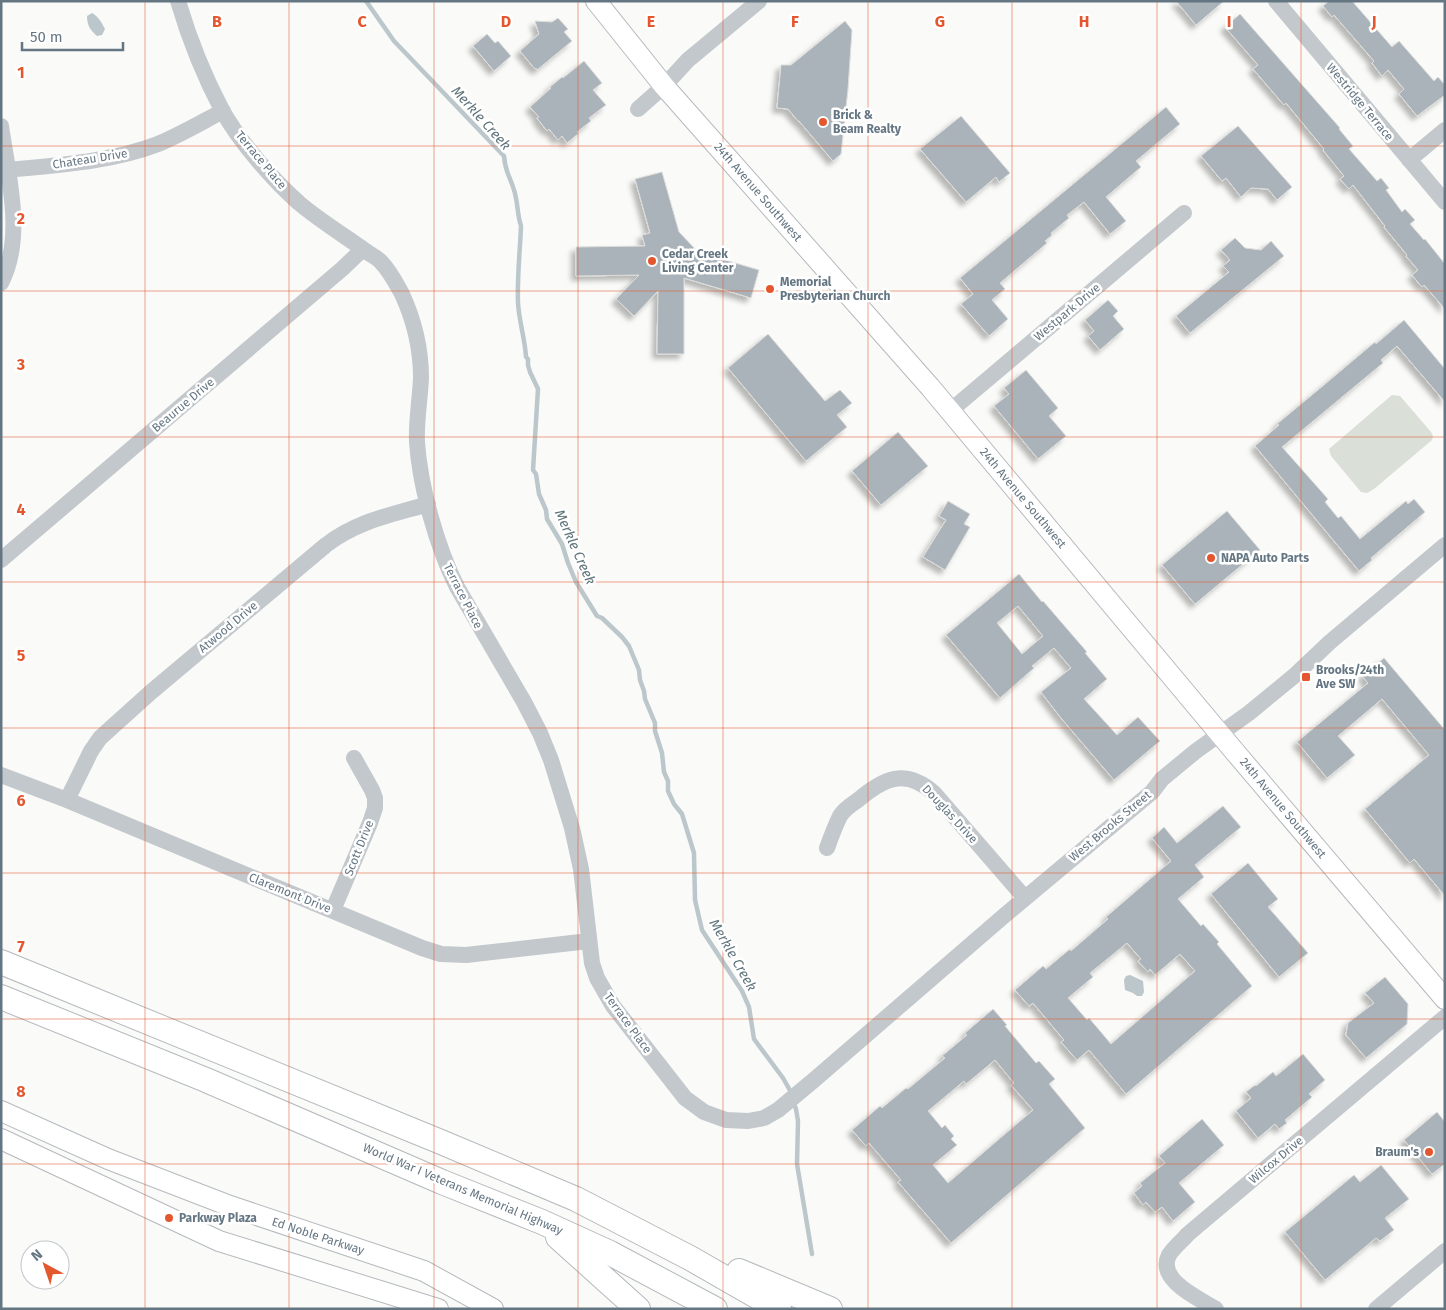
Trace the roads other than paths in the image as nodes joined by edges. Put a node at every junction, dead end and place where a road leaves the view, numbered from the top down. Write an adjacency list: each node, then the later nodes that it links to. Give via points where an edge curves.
1 (178, 1): 7 (street, Terrace Place, via 196,53)
2 (596, 1): 5 (main road, 24th Avenue Southwest)
3 (759, 1): 5 (street, via 688,60)
4 (1276, 1): 10 (street, Westridge Terrace)
5 (664, 86): 6 (street); 16 (main road, 24th Avenue Southwest)
6 (638, 109)
7 (223, 111): 11 (street, Chateau Drive, via 159,143 128,154); 14 (street, Terrace Place, via 271,176 319,219)
8 (1, 126): 11 (street)
9 (1445, 130): 10 (street)
10 (1409, 160): 12 (street, Westridge Terrace)
11 (8, 170): 15 (street, via 14,236 9,265)
12 (1445, 202)
13 (1184, 214): 16 (street, Westpark Drive)
14 (363, 249): 17 (street, Terrace Place, via 381,261 392,276 415,331 421,377 417,441); 19 (street, Beaurue Drive)
15 (1, 284)
16 (950, 411): 20 (main road, 24th Avenue Southwest)
17 (428, 504): 23 (street, Atwood Drive, via 373,520 339,535 100,738); 27 (street, Terrace Place, via 448,571 524,702 551,760 582,869)
18 (1445, 545): 20 (street, West Brooks Street, via 1294,676)
19 (1, 560)
20 (1220, 733): 25 (street, West Brooks Street); 30 (main road, 24th Avenue Southwest)
21 (354, 758): 26 (street, Scott Drive, via 372,790 375,808)
22 (1, 775): 23 (street, Claremont Drive)
23 (67, 800): 26 (street, Claremont Drive)
24 (827, 848): 25 (street, Douglas Drive, via 841,814 869,790 888,780 911,779 934,793)
25 (1025, 898): 32 (street, West Brooks Street)
26 (333, 910): 27 (street, Claremont Drive, via 441,954 487,953)
27 (589, 941): 32 (street, Terrace Place, via 592,964 603,990 685,1098 704,1112 726,1120 755,1120)
28 (1, 962): 36 (highway, via 441,1142 576,1199)
29 (1, 997): 35 (highway, World War I Veterans Memorial Highway)
30 (1445, 999)
31 (1445, 1017): 44 (street, Wilcox Drive, via 1175,1248 1167,1263 1171,1278)
32 (778, 1110)
33 (1, 1112): 39 (main road, Ed Noble Parkway, via 108,1159 230,1206 424,1271)
34 (1, 1139): 38 (main road, via 219,1242)
35 (542, 1222): 40 (highway); 41 (highway, World War I Veterans Memorial Highway, via 610,1253)
36 (623, 1223): 42 (highway); 43 (highway)
37 (1445, 1251): 45 (street)
38 (438, 1309)
39 (493, 1309)
40 (638, 1309)
41 (715, 1309)
42 (779, 1309)
43 (830, 1309)
44 (1216, 1309)
45 (1376, 1309)

